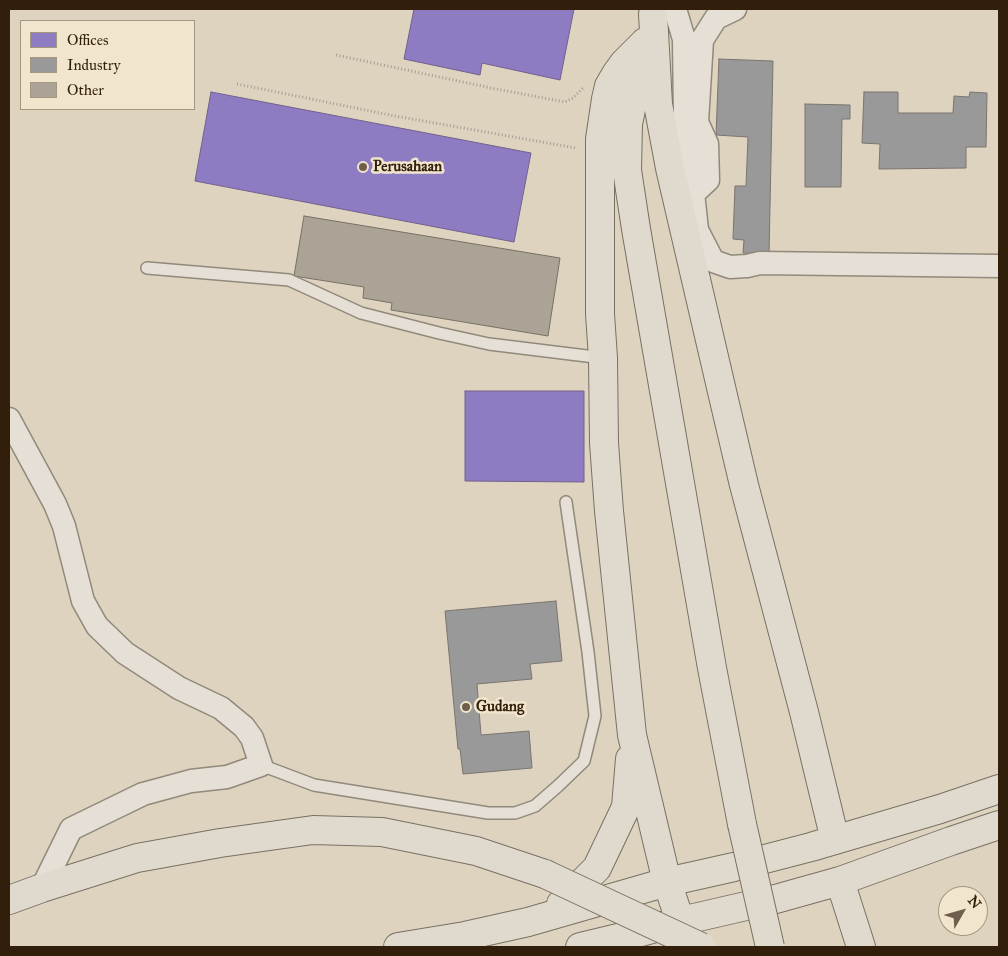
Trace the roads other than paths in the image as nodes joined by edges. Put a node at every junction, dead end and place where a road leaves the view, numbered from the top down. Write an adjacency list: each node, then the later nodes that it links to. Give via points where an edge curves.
1 (736, 9): 4 (street, via 716,18 702,40 697,122 707,144 708,180)
2 (660, 11): 3 (highway); 4 (street, via 684,39 685,119); 14 (highway, via 658,104 670,168 733,438)
3 (645, 42): 7 (highway, via 609,86 600,139); 25 (highway, bridge, via 628,124 627,170 712,668)
4 (693, 194): 5 (street, via 697,230 713,261 730,267 760,263)
5 (999, 266)
6 (147, 268): 7 (lane, via 289,280 361,313 431,331 489,344)
7 (603, 358): 10 (highway, via 607,482)
8 (9, 419): 11 (street, via 55,504 83,600 97,626 125,653 180,688 221,708 244,727 252,738)
9 (566, 502): 11 (lane, via 595,716 584,761 535,806 515,813 488,813 314,784)
10 (632, 735): 16 (highway); 20 (highway, via 626,807 598,868 563,903)
11 (261, 765): 17 (street, via 227,777 191,781 143,794 71,829)
12 (999, 789): 14 (highway)
13 (999, 824): 15 (highway)
14 (835, 840): 16 (highway)
15 (840, 881): 19 (highway); 26 (highway)
16 (667, 882): 19 (highway); 20 (highway)
17 (42, 888): 18 (highway); 24 (highway, bridge, via 138,858 220,843 313,830 382,832 476,851 545,874)
18 (9, 900)
19 (681, 921): 22 (highway); 23 (highway)
20 (528, 922): 21 (highway)
21 (398, 947)
22 (580, 947)
23 (689, 947)
24 (701, 947)
25 (770, 947)
26 (861, 947)

